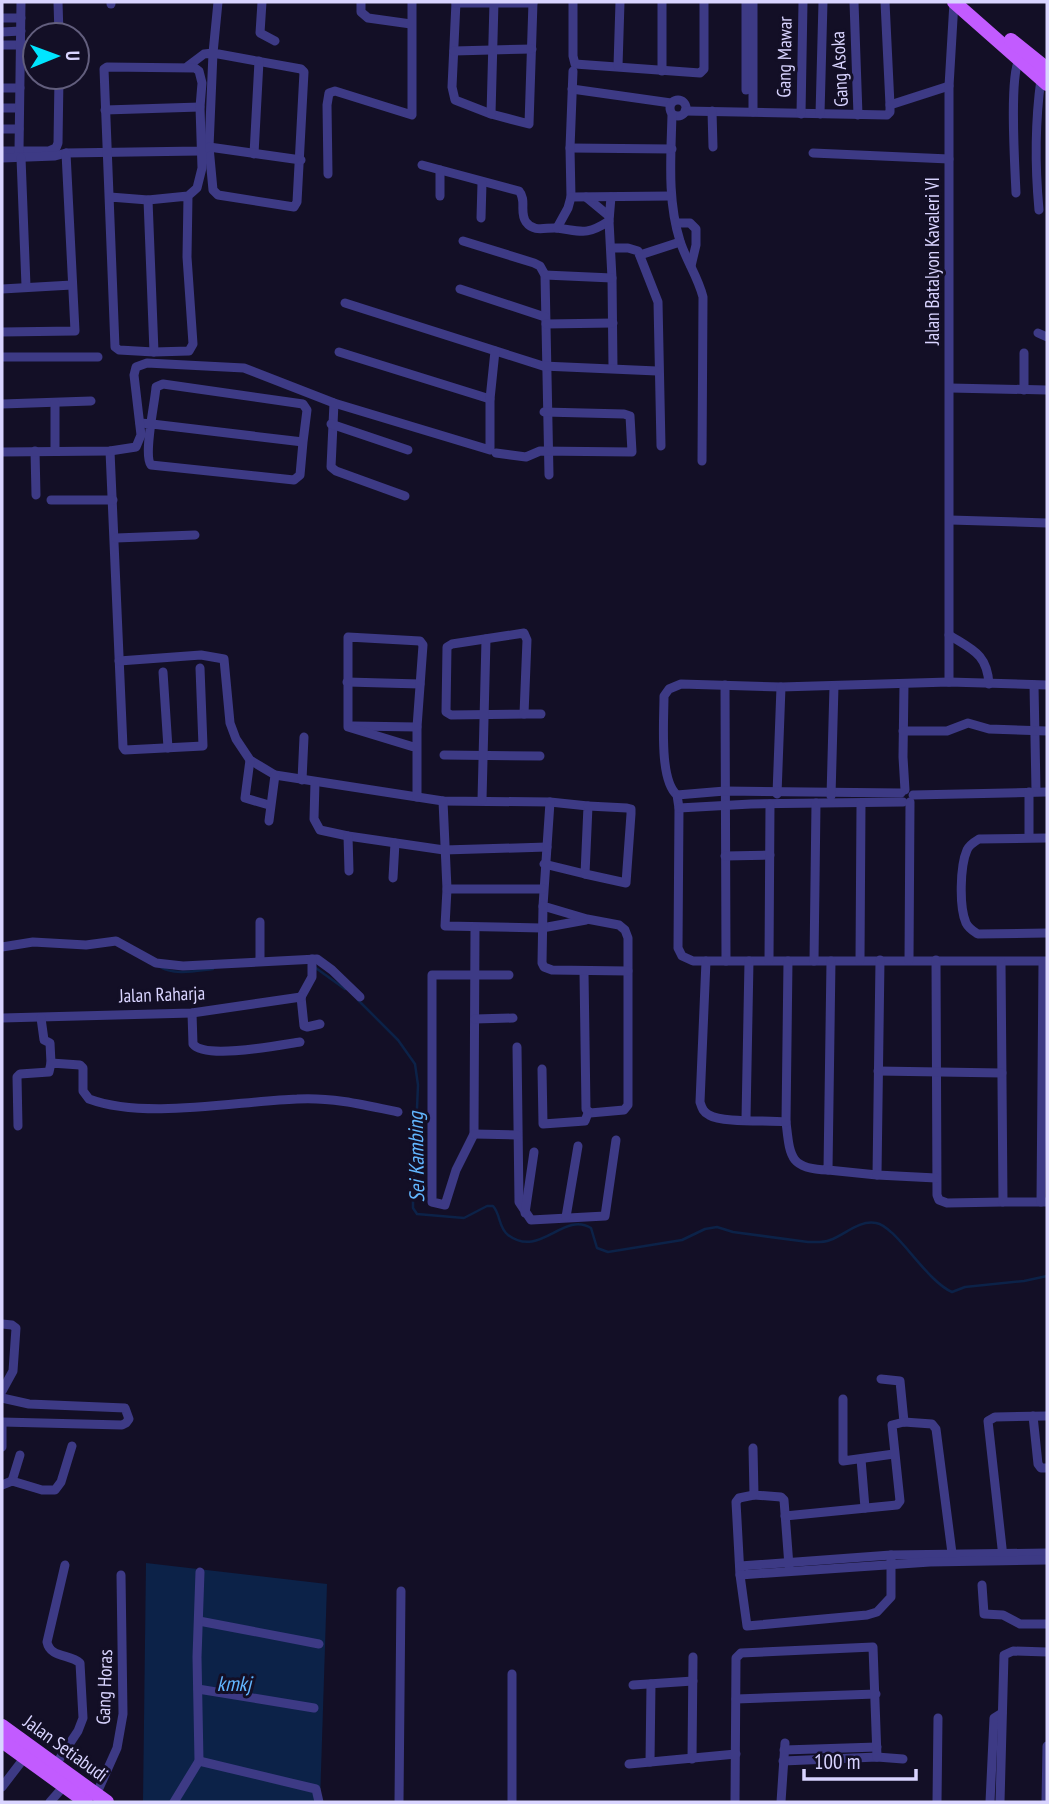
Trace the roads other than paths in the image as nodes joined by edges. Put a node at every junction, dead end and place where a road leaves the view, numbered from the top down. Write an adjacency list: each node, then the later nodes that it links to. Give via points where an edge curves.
1 (21, 2): 23 (street)
2 (58, 2): 24 (street)
3 (218, 2): 34 (street)
4 (262, 2): 28 (street, via 260,33)
5 (361, 2): 25 (street, via 361,12 368,18)
6 (412, 2): 25 (street)
7 (456, 2): 8 (street); 33 (street)
8 (494, 2): 21 (street); 32 (street)
9 (573, 2): 38 (street, via 574,62)
10 (620, 2): 38 (street)
11 (662, 2): 40 (street)
12 (704, 2): 40 (street, via 702,72)
13 (746, 2): 47 (street)
14 (753, 2): 57 (street)
15 (803, 2): 60 (street, Gang Mawar)
16 (823, 2): 61 (street)
17 (853, 2): 62 (street, Gang Asoka)
18 (885, 2): 50 (street)
19 (954, 2): 35 (main road); 43 (street, Jalan Batalyon Kavaleri VI)
20 (968, 2): 42 (main road)
21 (533, 3): 31 (street)
22 (2, 18): 23 (street)
23 (21, 18)
24 (59, 21)
25 (411, 24): 80 (street, via 412,115 329,93)
26 (21, 31): 27 (street)
27 (2, 32)
28 (275, 41)
29 (2, 45): 30 (street)
30 (21, 45)
31 (532, 49): 32 (street); 58 (street, via 529,124)
32 (492, 50): 33 (street); 58 (street)
33 (454, 51): 58 (street, via 455,100)
34 (213, 52): 36 (street); 37 (street); 67 (street)
35 (1019, 60): 42 (main road); 82 (street, via 1014,85)
36 (259, 61): 74 (street); 77 (street, via 304,72)
37 (188, 66): 51 (street, via 201,76); 54 (street, via 105,67)
38 (618, 66): 40 (street)
39 (573, 71): 46 (street)
40 (662, 71)
41 (21, 77): 45 (street)
42 (1045, 77): 91 (street, via 1038,97)
43 (949, 86): 50 (street, Gang Asoka); 76 (street, Jalan Batalyon Kavaleri VI)
44 (2, 88): 45 (street)
45 (20, 88): 53 (street)
46 (572, 89): 49 (street); 66 (street)
47 (746, 90)
48 (59, 91): 73 (street, via 56,148)
49 (671, 103): 55 (street, via 681,101); 59 (street)
50 (890, 105): 62 (street, Gang Asoka, via 889,114)
51 (200, 107): 54 (street); 67 (street)
52 (2, 108): 53 (street)
53 (19, 108): 64 (street)
54 (105, 110): 71 (street)
55 (685, 111): 56 (street); 59 (street, via 679,116)
56 (712, 111): 57 (street); 65 (street)
57 (753, 112): 60 (street)
58 (491, 114)
59 (672, 114): 68 (street)
60 (801, 114): 61 (street)
61 (820, 114): 62 (street)
62 (858, 115)
63 (2, 129): 64 (street)
64 (19, 129): 73 (street)
65 (713, 147)
66 (570, 148): 68 (street); 87 (street)
67 (204, 149): 71 (street); 74 (street); 77 (street, via 212,188 218,195 291,208 298,202); 83 (street, via 200,182)
68 (671, 149): 85 (street)
69 (2, 152): 73 (street)
70 (66, 153): 71 (street); 73 (street); 103 (street)
71 (106, 153): 86 (street)
72 (813, 153): 76 (street)
73 (20, 154): 75 (street); 104 (street)
74 (254, 154): 77 (street)
75 (2, 158)
76 (949, 159): 122 (street, Jalan Batalyon Kavaleri VI)
77 (301, 160)
78 (422, 165): 79 (street)
79 (440, 170): 81 (street); 84 (street)
80 (328, 174)
81 (482, 183): 92 (street); 95 (street, via 521,192 524,218 531,227)
82 (1016, 193)
83 (188, 196): 90 (street); 114 (street, via 193,344 188,351)
84 (440, 196)
85 (671, 196): 89 (street); 94 (street)
86 (110, 197): 90 (street); 114 (street, via 115,347)
87 (571, 197): 88 (street); 95 (street)
88 (586, 197): 89 (street); 93 (street)
89 (611, 197): 93 (street)
90 (148, 200): 114 (street)
91 (1039, 210)
92 (481, 218)
93 (609, 218): 95 (street, via 589,231); 98 (street)
94 (676, 223): 97 (street); 100 (street, via 690,223 696,229)
95 (557, 228)
96 (463, 241): 101 (street, via 534,263)
97 (680, 242): 99 (street); 100 (street)
98 (611, 248): 99 (street, via 634,248); 102 (street)
99 (640, 255): 121 (street, via 658,302)
100 (691, 266): 143 (street, via 702,297)
101 (545, 275): 102 (street); 108 (street)
102 (612, 278): 109 (street)
103 (72, 285): 104 (street); 110 (street)
104 (26, 286): 105 (street)
105 (2, 289)
106 (460, 289): 108 (street)
107 (345, 303): 113 (street)
108 (546, 320): 109 (street); 119 (street)
109 (613, 323): 120 (street)
110 (75, 331): 111 (street); 112 (street)
111 (2, 332)
112 (76, 344)
113 (495, 351): 119 (street); 125 (street)
114 (154, 352)
115 (339, 352): 125 (street)
116 (1024, 353): 123 (street)
117 (2, 357): 118 (street)
118 (97, 357)
119 (546, 366): 120 (street); 130 (street)
120 (613, 368): 121 (street)
121 (657, 370): 135 (street)
122 (950, 388): 123 (street); 149 (street, Jalan Batalyon Kavaleri VI)
123 (1024, 390): 124 (street)
124 (1047, 390)
125 (490, 399): 128 (street, via 490,450)
126 (91, 401): 127 (street)
127 (55, 403): 129 (street); 138 (street)
128 (334, 403): 131 (street, via 244,368 147,363 136,367 134,374); 133 (street)
129 (2, 404)
130 (544, 412): 140 (street); 140 (street, via 627,415 632,420 631,453)
131 (140, 423): 132 (street); 139 (street, via 136,447)
132 (152, 424): 134 (street); 134 (street, via 156,387 163,384 303,404 307,411); 134 (street, via 147,456 151,465 294,480 300,475)
133 (331, 424): 136 (street); 146 (street, via 333,470)
134 (303, 442)
135 (661, 446)
136 (408, 450)
137 (35, 451): 138 (street); 141 (street); 145 (street)
138 (55, 451): 139 (street)
139 (110, 451): 148 (street)
140 (544, 451): 142 (street, via 526,457); 144 (street)
141 (2, 452)
142 (496, 453)
143 (702, 461)
144 (549, 475)
145 (36, 495)
146 (405, 496)
147 (51, 500): 148 (street)
148 (113, 500): 152 (street)
149 (950, 520): 150 (street); 153 (street, Jalan Batalyon Kavaleri VI)
150 (1047, 523)
151 (195, 535): 152 (street)
152 (116, 538): 155 (street)
153 (949, 635): 159 (street, Jalan Batalyon Kavaleri VI); 162 (street, via 983,657)
154 (486, 639): 168 (street); 168 (street, via 445,649 444,710 451,715); 169 (street, via 526,636)
155 (119, 661): 177 (street, via 123,748); 182 (street, via 201,655 224,659 230,723)
156 (200, 668): 177 (street, via 204,745)
157 (163, 672): 177 (street)
158 (347, 682): 160 (street); 160 (street, via 350,636 420,641 424,645); 171 (street)
159 (949, 682): 161 (street); 162 (street)
160 (421, 684): 172 (street)
161 (904, 684): 166 (street); 173 (street)
162 (989, 684): 164 (street)
163 (725, 685): 167 (street); 186 (street); 191 (street, via 674,685 664,696 666,766 671,790)
164 (1034, 685): 165 (street); 174 (street)
165 (1047, 685)
166 (834, 686): 167 (street); 188 (street)
167 (781, 687): 187 (street)
168 (483, 714): 169 (street); 180 (street)
169 (524, 714): 170 (street)
170 (541, 714)
171 (347, 726): 172 (street); 178 (street)
172 (417, 727): 178 (street)
173 (903, 731): 174 (street, via 947,731 968,723); 192 (street)
174 (1035, 731): 175 (street); 189 (street)
175 (1047, 731)
176 (304, 737): 184 (street)
177 (167, 748)
178 (417, 748): 193 (street)
179 (444, 755): 180 (street)
180 (484, 756): 181 (street); 194 (street)
181 (540, 756)
182 (250, 760): 183 (street); 202 (street, via 244,799)
183 (275, 775): 184 (street); 202 (street)
184 (302, 780): 185 (street)
185 (315, 782): 193 (street); 206 (street, via 316,825)
186 (725, 791): 187 (street); 191 (street); 201 (street)
187 (777, 791): 188 (street); 197 (street)
188 (830, 791): 192 (street); 199 (street)
189 (1032, 792): 190 (street); 192 (street); 207 (street)
190 (1047, 792)
191 (677, 795): 204 (street)
192 (906, 796): 200 (street); 231 (street)
193 (417, 797): 195 (street)
194 (482, 800): 195 (street); 196 (street)
195 (443, 801): 211 (street)
196 (550, 802): 203 (street); 210 (street)
197 (774, 803): 198 (street); 201 (street); 212 (street)
198 (816, 803): 199 (street); 238 (street)
199 (831, 803): 200 (street)
200 (861, 804): 229 (street)
201 (725, 805): 204 (street); 213 (street)
202 (269, 806): 205 (street)
203 (588, 806): 216 (street); 216 (street, via 627,808 631,814 626,883)
204 (679, 807): 234 (street, via 678,948 686,959)
205 (269, 821)
206 (348, 836): 209 (street); 215 (street)
207 (1029, 837): 208 (street); 225 (street, via 979,839 971,844 962,867 965,917 978,934)
208 (1047, 838)
209 (395, 843): 211 (street); 217 (street)
210 (547, 847): 211 (street); 214 (street)
211 (444, 850): 219 (street)
212 (770, 855): 213 (street); 228 (street)
213 (725, 856): 235 (street)
214 (544, 864): 216 (street); 218 (street)
215 (349, 871)
216 (585, 874)
217 (393, 878)
218 (542, 889): 219 (street); 220 (street)
219 (447, 890): 223 (street, via 445,926)
220 (543, 906): 221 (street); 224 (street)
221 (587, 919): 224 (street); 242 (street, via 625,930)
222 (260, 922): 233 (street)
223 (475, 928): 224 (street); 244 (street)
224 (542, 928): 243 (street, via 543,967)
225 (1047, 933)
226 (2, 947): 233 (street, via 110,941 166,965)
227 (312, 960): 233 (street); 246 (street, via 312,977); 247 (street, via 327,966)
228 (769, 960): 236 (street); 237 (street)
229 (860, 960): 230 (street); 239 (street)
230 (880, 960): 231 (street); 258 (street)
231 (909, 960): 232 (street)
232 (936, 960): 240 (street); 259 (street)
233 (260, 961)
234 (706, 961): 235 (street); 263 (street, via 700,1102 710,1116)
235 (726, 961): 236 (street)
236 (749, 961): 263 (street)
237 (788, 961): 238 (street); 264 (street)
238 (814, 961): 239 (street)
239 (831, 961): 271 (street)
240 (1001, 962): 241 (street); 260 (street)
241 (1045, 962): 275 (street)
242 (628, 971): 243 (street); 262 (street, via 628,1107)
243 (584, 972): 262 (street)
244 (475, 975): 245 (street); 252 (street); 266 (street, via 432,975 432,1202 445,1205)
245 (509, 975)
246 (302, 997): 248 (street, Jalan Raharja); 253 (street, via 304,1026)
247 (360, 997)
248 (192, 1013): 250 (street, Jalan Raharja); 254 (street, via 193,1044 202,1050)
249 (2, 1018): 250 (street, Jalan Raharja)
250 (41, 1018): 256 (street)
251 (513, 1018): 252 (street)
252 (475, 1019): 266 (street)
253 (320, 1024)
254 (300, 1042)
255 (517, 1047): 267 (street)
256 (51, 1063): 261 (street, via 80,1065 83,1091 89,1099 124,1105 192,1107 300,1098 347,1101); 265 (street, via 49,1073 17,1077)
257 (542, 1069): 262 (street, via 543,1124 584,1121)
258 (878, 1071): 259 (street); 272 (street)
259 (936, 1072): 260 (street); 273 (street)
260 (1002, 1073): 274 (street)
261 (398, 1112)
262 (588, 1113)
263 (746, 1119): 264 (street)
264 (786, 1122): 271 (street, via 789,1151 796,1163)
265 (18, 1126)
266 (474, 1134): 267 (street)
267 (517, 1135): 276 (street, via 519,1202)
268 (616, 1140): 277 (street, via 605,1216)
269 (578, 1146): 277 (street)
270 (534, 1152): 276 (street)
271 (828, 1170): 272 (street)
272 (877, 1175): 273 (street)
273 (936, 1178): 274 (street, via 937,1195 943,1202)
274 (1003, 1202): 275 (street)
275 (1044, 1202)
276 (525, 1214): 277 (street, via 531,1220)
277 (566, 1217)
278 (2, 1324): 280 (street, via 16,1328 13,1371)
279 (881, 1379): 285 (street, via 900,1381)
280 (2, 1391)
281 (2, 1398): 286 (street, via 29,1404 125,1408 128,1419 122,1426)
282 (842, 1398): 292 (street, via 841,1458)
283 (1033, 1416): 284 (street); 293 (street, via 1038,1464); 301 (street, via 988,1421)
284 (1047, 1416)
285 (904, 1422): 290 (street, via 892,1424); 300 (street, via 936,1427)
286 (2, 1424): 288 (street)
287 (72, 1446): 294 (street, via 55,1490)
288 (2, 1447)
289 (754, 1448): 296 (street)
290 (894, 1454): 292 (street); 297 (street, via 899,1503)
291 (20, 1455): 294 (street)
292 (861, 1459): 297 (street)
293 (1047, 1468)
294 (12, 1481): 295 (street)
295 (2, 1485)
296 (754, 1495): 298 (street, via 781,1497); 306 (street, via 736,1503)
297 (865, 1508): 298 (street)
298 (785, 1516): 305 (street)
299 (1047, 1553): 301 (street)
300 (952, 1557): 301 (street); 302 (street)
301 (1003, 1557): 303 (street)
302 (891, 1560): 305 (street); 306 (street, via 891,1597 877,1612 751,1627 744,1621)
303 (1047, 1560)
304 (65, 1565): 338 (street, via 47,1642 52,1653 80,1663 83,1718)
305 (789, 1567): 306 (street)
306 (740, 1571)
307 (200, 1572): 311 (street)
308 (121, 1575): 341 (street, Gang Horas, via 123,1714 117,1748)
309 (982, 1585): 312 (street, via 985,1615 1003,1615 1020,1624)
310 (401, 1591): 345 (street)
311 (199, 1621): 313 (street); 320 (street)
312 (1047, 1624)
313 (319, 1644)
314 (1047, 1652): 324 (street, via 1004,1655)
315 (693, 1657): 317 (street)
316 (512, 1674): 346 (street)
317 (693, 1681): 318 (street); 332 (street)
318 (651, 1684): 319 (street); 336 (street)
319 (633, 1685)
320 (198, 1689): 323 (street); 334 (street)
321 (876, 1694): 322 (street); 322 (street, via 875,1648 871,1646 738,1654); 329 (street)
322 (736, 1699): 330 (street)
323 (314, 1708)
324 (1002, 1713): 350 (street, via 994,1718); 351 (street)
325 (938, 1718): 349 (street)
326 (2, 1726): 338 (main road, Jalan Setiabudi)
327 (2, 1741): 331 (main road, Jalan Setiabudi)
328 (1047, 1746): 352 (street)
329 (877, 1752): 333 (street); 335 (street); 335 (street, via 785,1746)
330 (736, 1755): 332 (street); 347 (street)
331 (25, 1757): 339 (main road, Jalan Setiabudi); 340 (street)
332 (692, 1759): 336 (street)
333 (903, 1759)
334 (199, 1761): 343 (street); 344 (street, via 316,1789)
335 (783, 1761): 348 (street)
336 (650, 1762): 337 (street)
337 (629, 1764)
338 (56, 1765): 339 (main road, Jalan Setiabudi)
339 (68, 1782): 341 (main road, Jalan Setiabudi); 342 (street)
340 (2, 1787)
341 (96, 1800)
342 (50, 1802)
343 (174, 1802)
344 (319, 1802)
345 (399, 1802)
346 (512, 1802)
347 (735, 1802)
348 (781, 1802)
349 (937, 1802)
350 (990, 1802)
351 (1000, 1802)
352 (1046, 1802)

